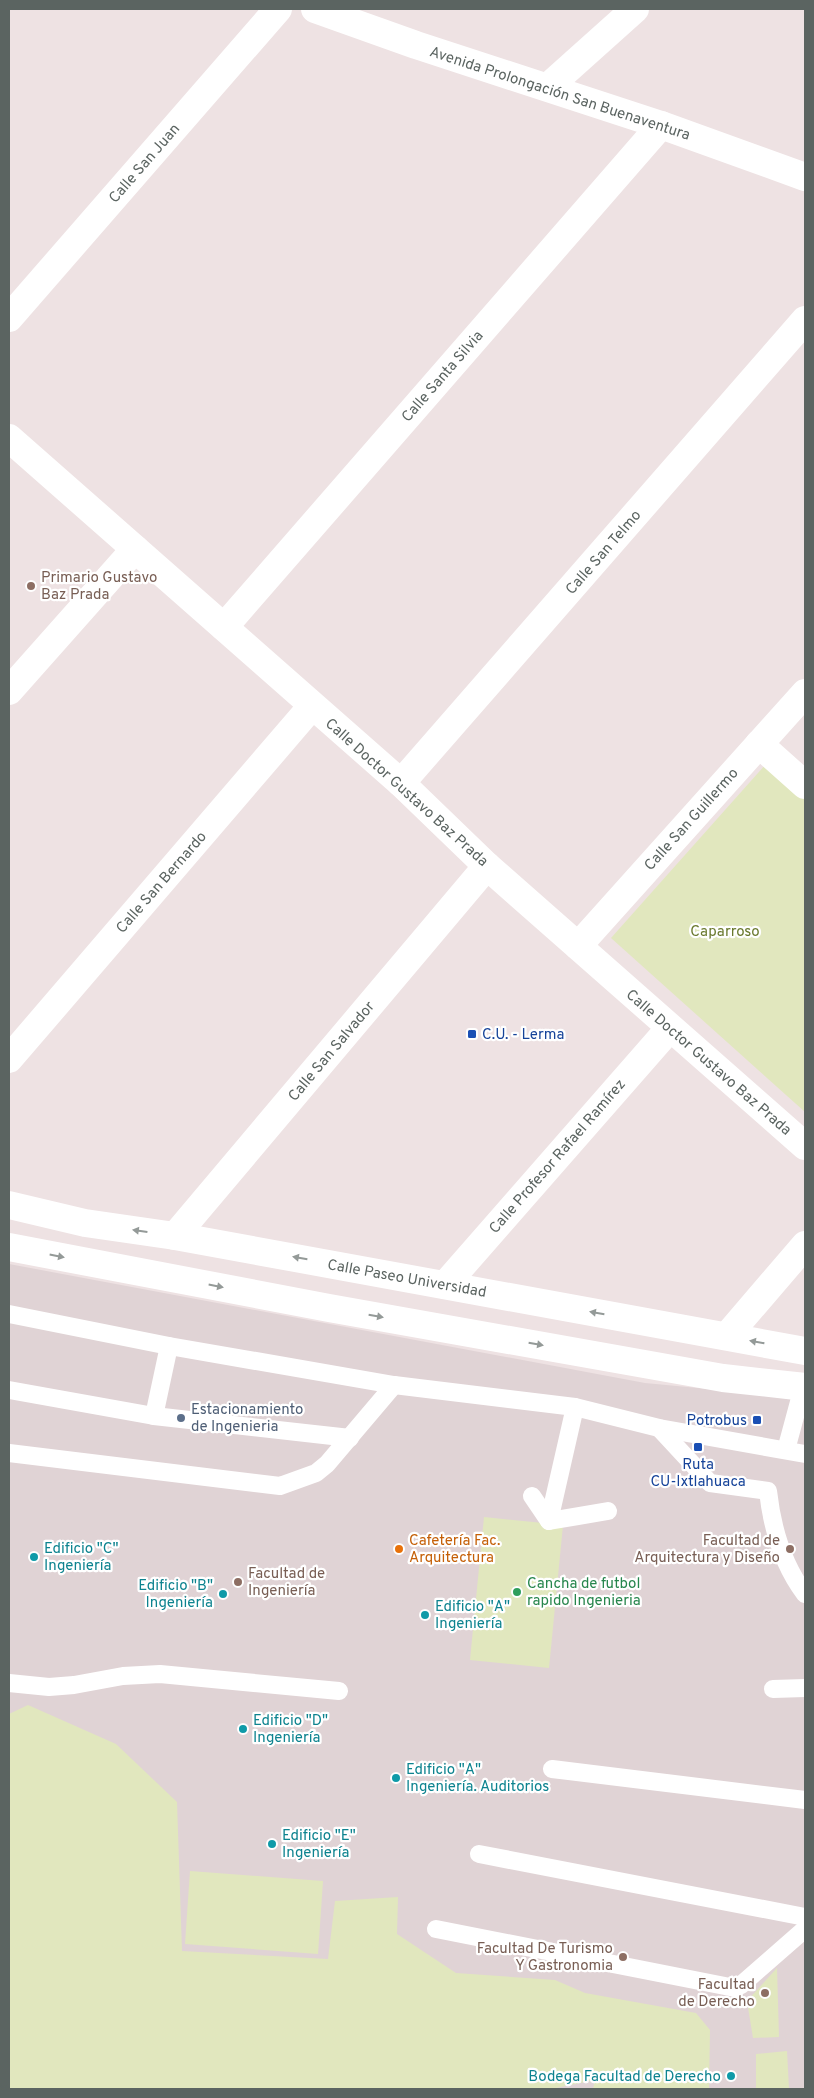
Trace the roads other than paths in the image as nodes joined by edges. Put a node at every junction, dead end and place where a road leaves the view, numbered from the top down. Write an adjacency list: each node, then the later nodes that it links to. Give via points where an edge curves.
1 (278, 9): 7 (street, Calle San Juan)
2 (315, 9): 4 (street, Avenida Prolongación San Buenaventura)
3 (635, 9): 4 (street)
4 (548, 87): 5 (street, Avenida Prolongación San Buenaventura)
5 (661, 125): 6 (street, Avenida Prolongación San Buenaventura); 11 (street, Calle Santa Silvia)
6 (805, 177)
7 (9, 318)
8 (805, 320): 16 (street, Calle San Telmo)
9 (9, 438): 10 (street, Calle Doctor Gustavo Baz Prada)
10 (135, 549): 11 (street, Calle Doctor Gustavo Baz Prada); 12 (street)
11 (224, 627): 14 (street, Calle Doctor Gustavo Baz Prada)
12 (9, 691)
13 (805, 693): 15 (street, Calle San Guillermo)
14 (312, 706): 16 (street, Calle Doctor Gustavo Baz Prada); 21 (street, Calle San Bernardo)
15 (759, 744): 17 (street); 19 (street, Calle San Guillermo)
16 (401, 783): 18 (street, Calle Doctor Gustavo Baz Prada)
17 (805, 784)
18 (487, 866): 19 (street, Calle Doctor Gustavo Baz Prada); 24 (street, Calle San Salvador)
19 (578, 946): 20 (street, Calle Doctor Gustavo Baz Prada)
20 (670, 1028): 22 (street, Calle Doctor Gustavo Baz Prada); 27 (street, Calle Profesor Rafael Ramírez)
21 (9, 1059)
22 (805, 1146)
23 (9, 1205): 24 (street, Calle Paseo Universidad, one-way to 23, via 84,1223)
24 (174, 1236): 27 (street, Calle Paseo Universidad, one-way to 24)
25 (805, 1245): 29 (street)
26 (9, 1247): 33 (street, one-way to 33, via 714,1376)
27 (445, 1285): 29 (street, Calle Paseo Universidad, one-way to 27)
28 (9, 1314): 30 (lane)
29 (727, 1336): 31 (street, Calle Paseo Universidad, one-way to 29)
30 (169, 1346): 32 (lane); 36 (lane)
31 (805, 1350)
32 (394, 1385): 35 (lane); 38 (lane)
33 (804, 1387): 39 (lane)
34 (9, 1390): 36 (lane)
35 (575, 1407): 37 (lane); 44 (lane)
36 (154, 1416): 38 (lane)
37 (659, 1428): 39 (lane); 45 (lane, via 710,1483 768,1491 772,1518 788,1566)
38 (350, 1438): 40 (lane, via 316,1472 280,1486)
39 (786, 1450): 41 (lane)
40 (9, 1454)
41 (805, 1454)
42 (532, 1496): 44 (lane)
43 (608, 1510): 44 (lane)
44 (549, 1521)
45 (805, 1594)
46 (9, 1683): 49 (lane, via 74,1685 123,1676 160,1674)
47 (805, 1688): 48 (lane)
48 (773, 1689)
49 (339, 1691)
50 (552, 1770): 51 (lane)
51 (805, 1800)
52 (478, 1854): 53 (lane)
53 (805, 1916)
54 (436, 1929): 55 (lane, via 735,1988)
55 (805, 1929)

